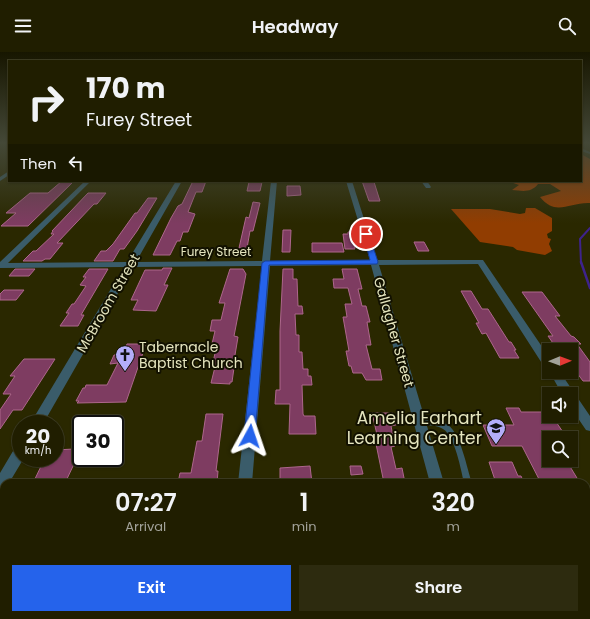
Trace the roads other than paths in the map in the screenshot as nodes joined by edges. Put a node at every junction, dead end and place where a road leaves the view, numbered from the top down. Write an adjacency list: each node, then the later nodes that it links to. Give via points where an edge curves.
1 (8, 173): 2 (street)
2 (0, 179)
3 (87, 182): 12 (street)
4 (178, 182): 11 (street, McBroom Street)
5 (274, 182): 10 (street)
6 (349, 182): 9 (street, Gallagher Street)
7 (425, 182): 8 (street)
8 (428, 187)
9 (374, 262): 10 (street, Furey Street); 13 (street, Furey Street, via 480,262); 16 (street, Gallagher Street)
10 (265, 263): 11 (street, Furey Street); 20 (street)
11 (130, 264): 12 (street, Furey Street); 15 (street, McBroom Street)
12 (0, 265)
13 (542, 355)
14 (578, 408): 17 (street)
15 (41, 415)
16 (420, 422): 21 (street, Gallagher Street); 22 (lane, via 439,424 447,428 453,436)
17 (590, 426)
18 (12, 465): 19 (street)
19 (4, 479)
20 (245, 479)
21 (437, 479)
22 (467, 479)

